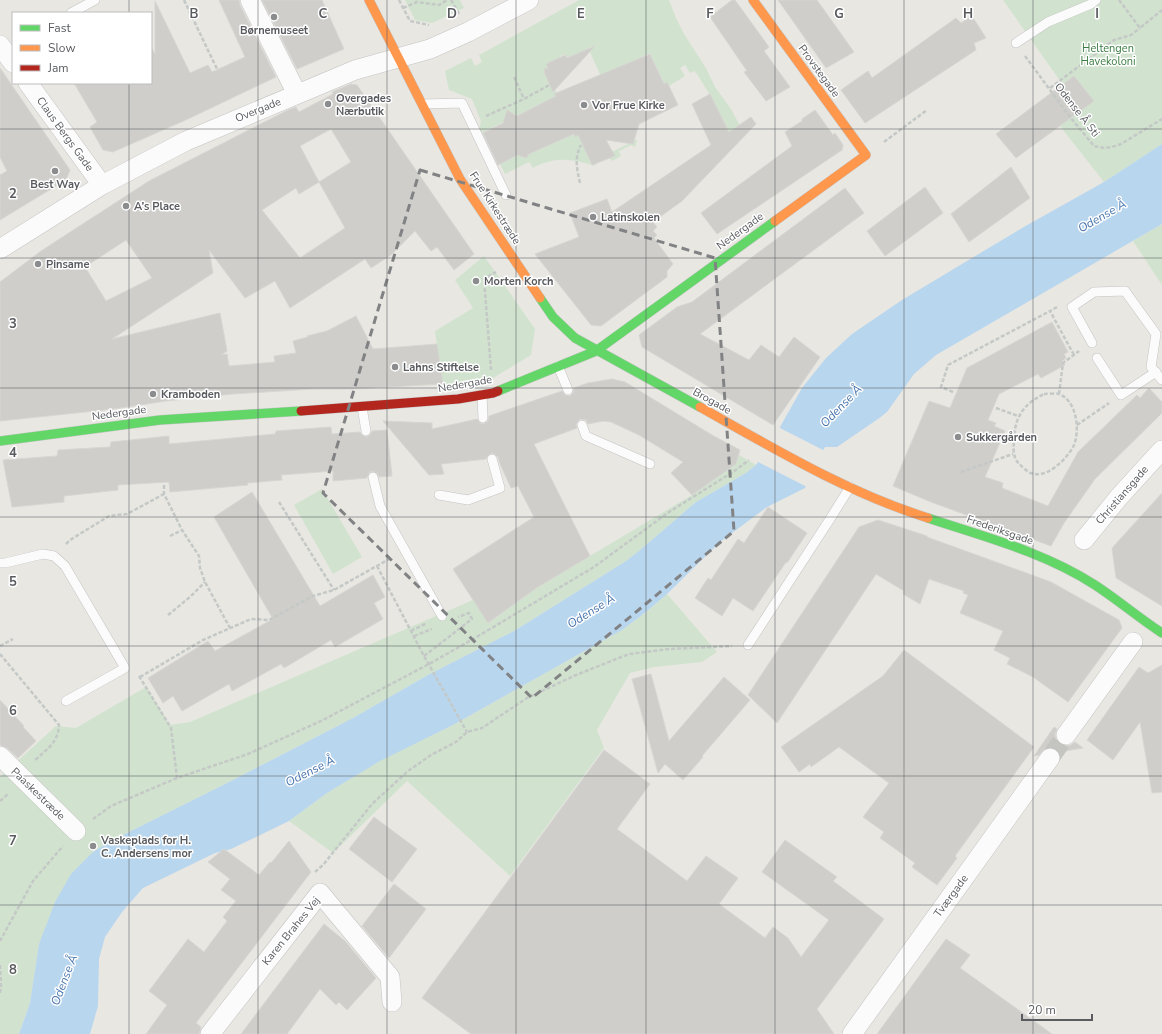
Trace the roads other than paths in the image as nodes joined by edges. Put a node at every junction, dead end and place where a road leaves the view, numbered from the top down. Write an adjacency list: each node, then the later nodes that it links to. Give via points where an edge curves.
1 (95, 0): 7 (lane)
2 (250, 0): 11 (street)
3 (369, 0): 9 (street, Frue Kirkestræde)
4 (529, 0): 9 (street, Overgade, via 468,32 430,49)
5 (1096, 0): 8 (lane, via 1048,22)
6 (757, 1): 13 (street, Provstegade)
7 (75, 12)
8 (1016, 43)
9 (398, 59): 11 (street, Overgade, via 355,70); 12 (street, Frue Kirkestræde)
10 (29, 84): 14 (street, Claus Bergs Gade)
11 (297, 94): 14 (street, Overgade, via 186,141)
12 (422, 104): 15 (lane, via 462,103); 18 (street, Frue Kirkestræde, via 460,179 553,317 575,338)
13 (866, 155): 18 (street, Nedergade)
14 (102, 185): 16 (street, Overgade)
15 (506, 195)
16 (0, 249)
17 (1092, 343): 21 (lane, via 1072,308 1094,292 1125,291 1156,334 1151,366)
18 (596, 351): 20 (street, Nedergade); 33 (street, Brogade, via 765,444)
19 (1097, 358): 21 (lane, via 1121,396)
20 (558, 366): 23 (lane); 24 (street, Nedergade, via 493,393)
21 (1156, 372): 22 (lane)
22 (1162, 380)
23 (568, 390)
24 (482, 394): 25 (street, Nedergade, via 458,399); 26 (lane)
25 (362, 407): 28 (lane); 29 (street, Nedergade, via 160,420)
26 (483, 418)
27 (582, 425): 32 (lane, via 586,436)
28 (366, 431)
29 (0, 442)
30 (1162, 450): 37 (street, Christiansgade)
31 (492, 459): 36 (lane, via 500,488 468,500)
32 (650, 464)
33 (818, 470): 35 (street, Frederiksgade)
34 (373, 477): 39 (lane, via 380,506)
35 (850, 486): 40 (street, Frederiksgade, via 918,515 1040,556 1095,585); 42 (lane)
36 (439, 495)
37 (1084, 540)
38 (0, 563): 43 (lane, via 43,554 54,556 65,566 125,668)
39 (442, 616)
40 (1162, 633)
41 (1133, 642): 44 (street)
42 (748, 645)
43 (66, 701)
44 (1066, 736)
45 (0, 756): 47 (street, Paaskestræde)
46 (1050, 758): 50 (street, Tværgade)
47 (76, 831)
48 (392, 1002): 49 (street, Karen Brahes Vej, via 390,977 320,893)
49 (210, 1034)
50 (852, 1034)

